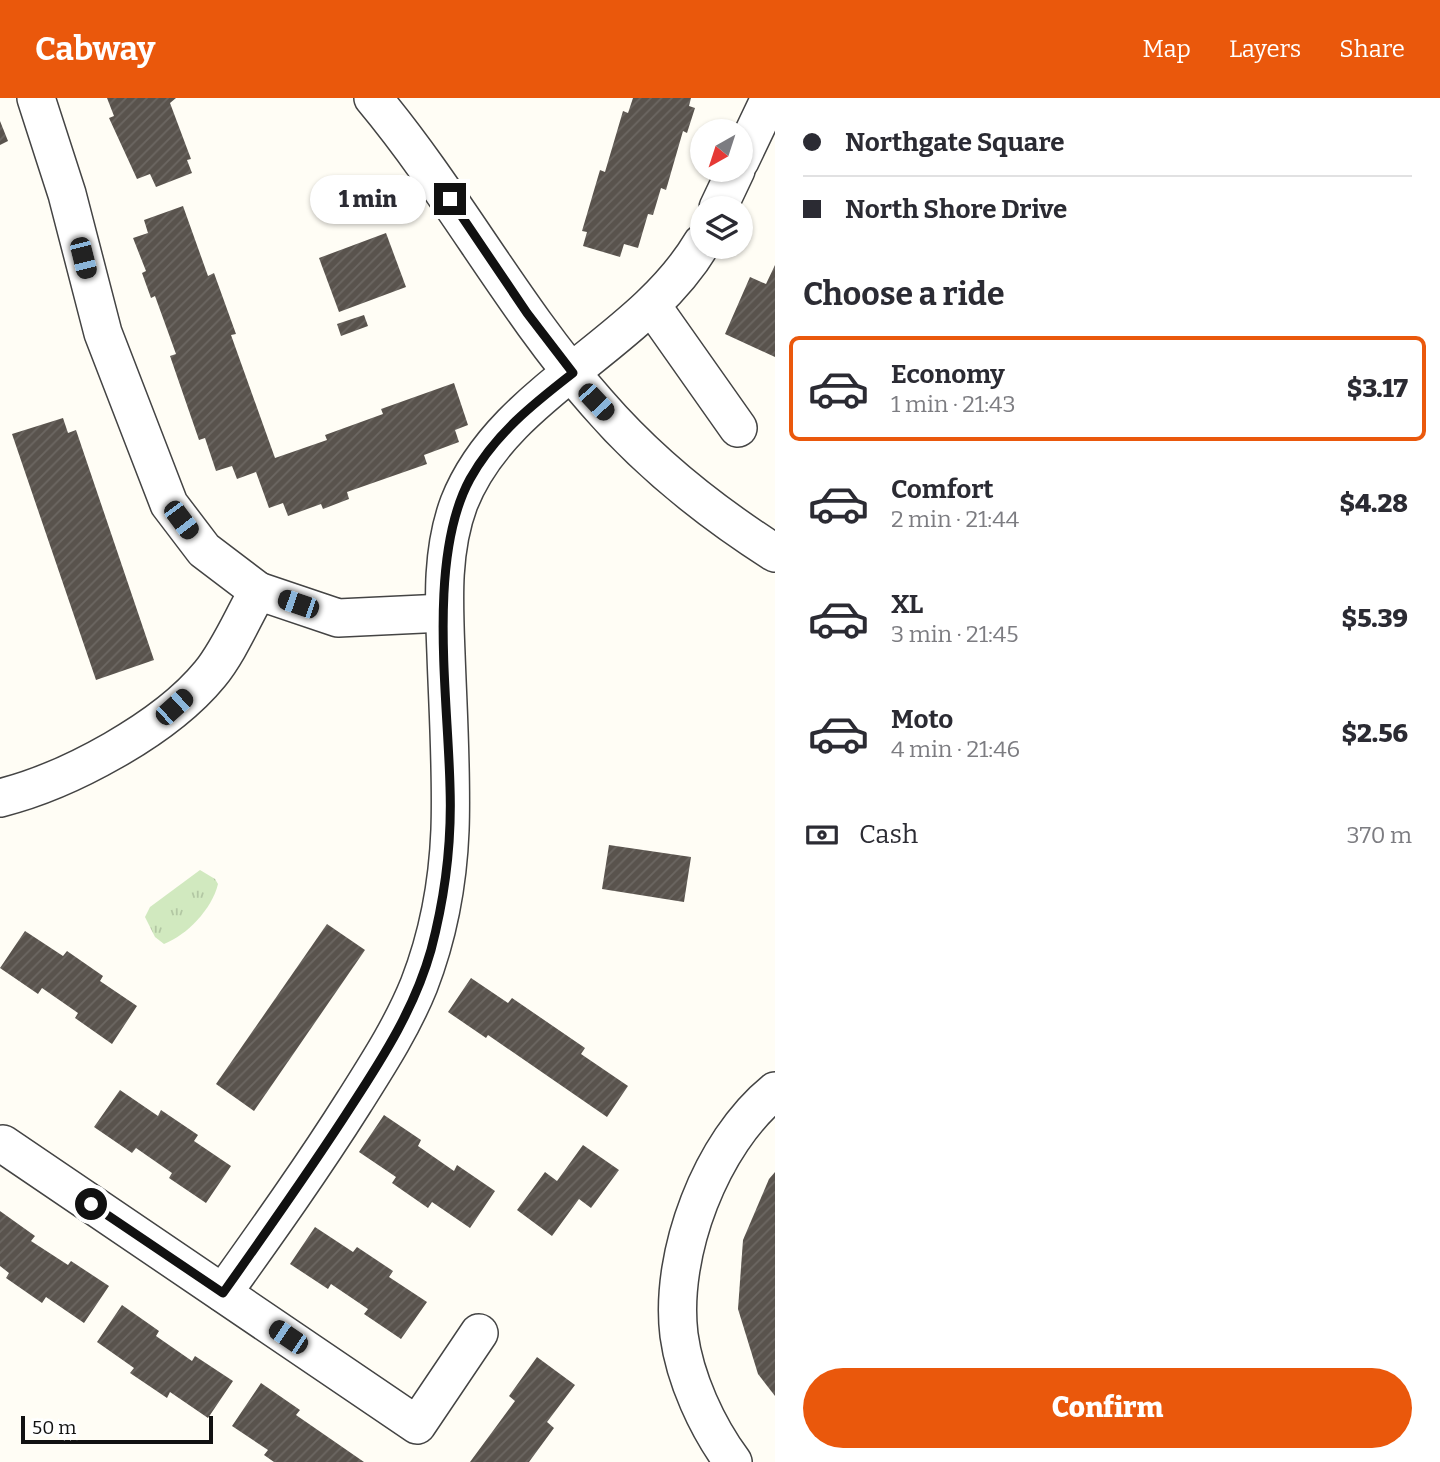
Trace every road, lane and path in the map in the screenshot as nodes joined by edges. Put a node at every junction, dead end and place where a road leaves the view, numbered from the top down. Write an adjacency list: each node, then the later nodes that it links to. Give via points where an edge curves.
1 (36, 98): 10 (street, via 103,332 169,504 204,550)
2 (373, 98): 7 (street)
3 (770, 98): 4 (street)
4 (753, 134)
5 (692, 259): 6 (street)
6 (652, 306): 7 (street); 8 (street)
7 (573, 373): 9 (street, via 656,464); 11 (street, via 508,428 470,480 451,531)
8 (738, 428)
9 (775, 553)
10 (258, 591): 11 (street, via 338,618); 12 (street, via 210,674 156,723 93,762)
11 (444, 613): 15 (street, via 450,829 438,922 418,987 386,1052)
12 (0, 798)
13 (775, 1091): 17 (street, via 753,1111 714,1167 690,1235 681,1279 678,1311 683,1356 704,1411)
14 (3, 1144): 15 (street)
15 (223, 1293): 16 (street, via 417,1425)
16 (479, 1333)
17 (733, 1462)

